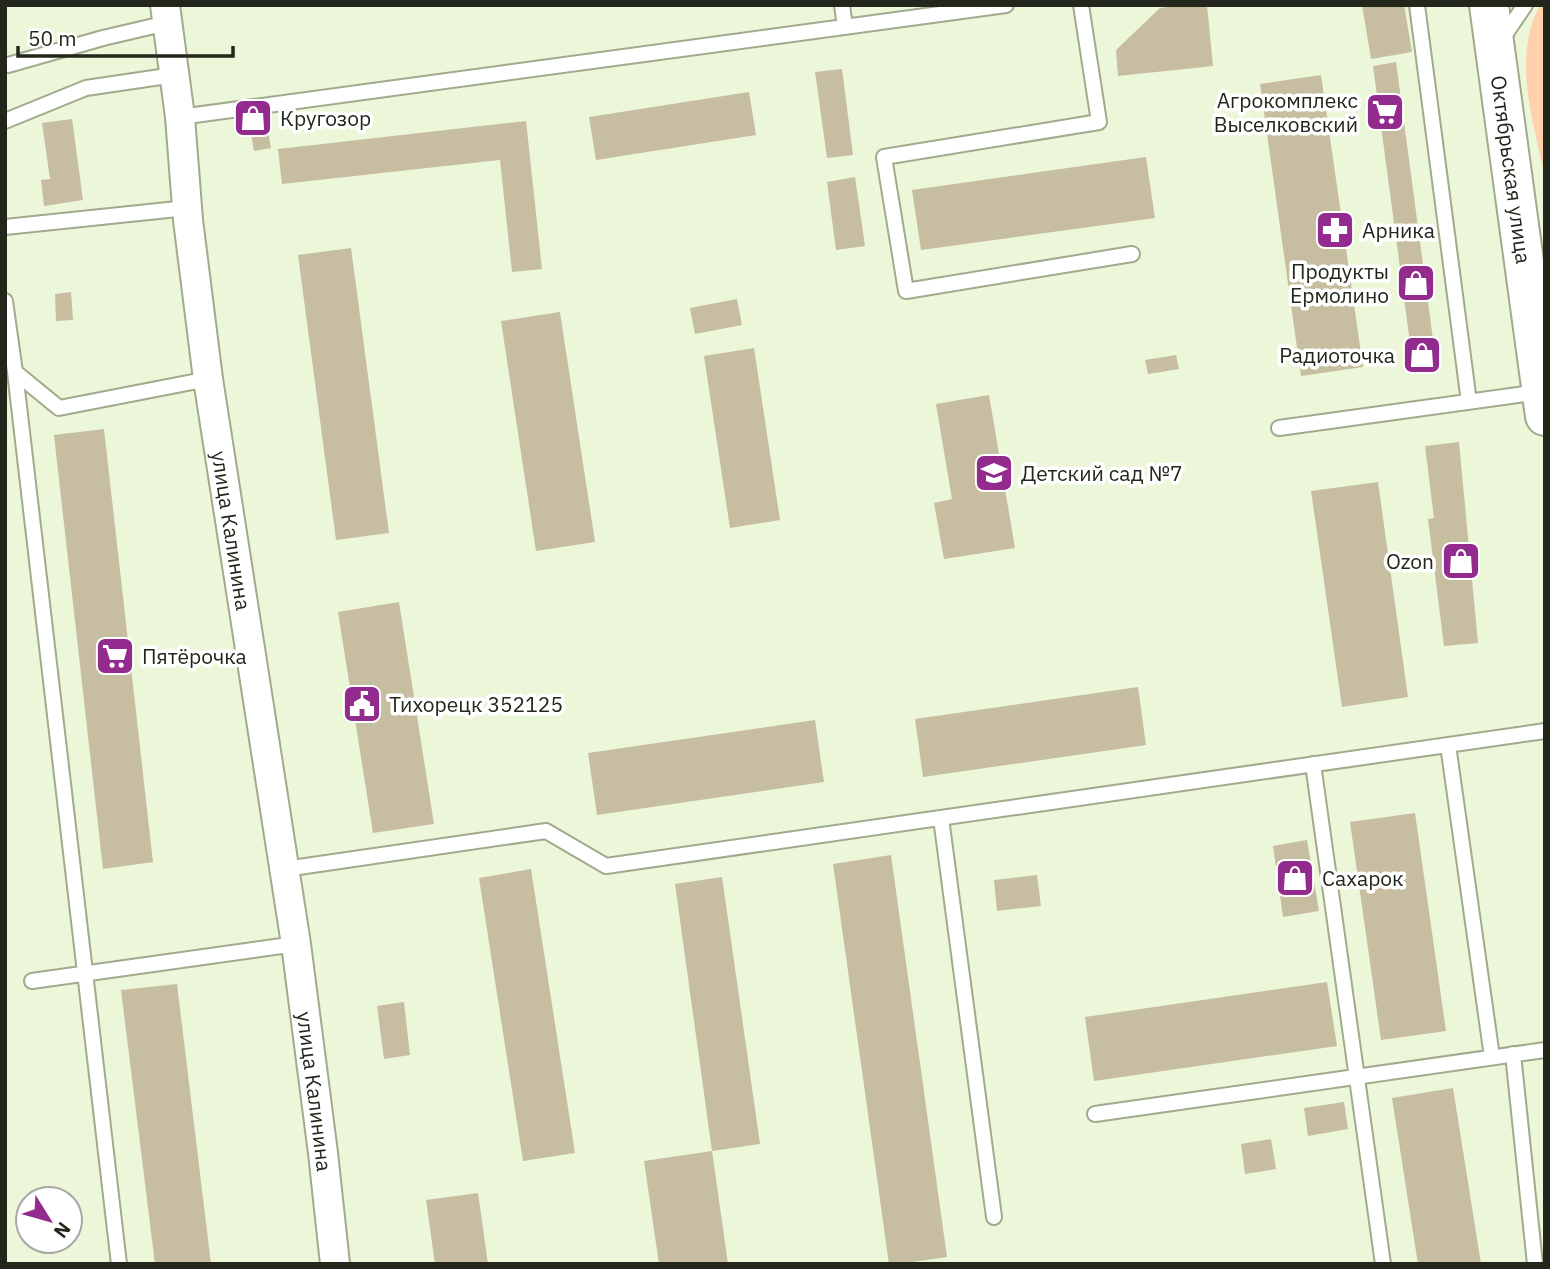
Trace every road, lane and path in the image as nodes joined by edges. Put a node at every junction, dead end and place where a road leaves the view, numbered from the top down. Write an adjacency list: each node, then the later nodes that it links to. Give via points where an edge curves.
1 (842, 5): 8 (lane)
2 (1006, 5): 8 (lane)
3 (1081, 5): 16 (lane, via 1099,122 884,157 905,291)
4 (1417, 5): 20 (lane)
5 (1489, 5): 9 (main road, Октябрьская улица)
6 (1525, 5): 9 (lane)
7 (166, 14): 10 (lane); 11 (street, улица Калинина)
8 (845, 27): 12 (lane)
9 (1495, 48): 21 (main road, Октябрьская улица)
10 (8, 65)
11 (174, 75): 12 (street, улица Калинина); 13 (lane, via 86,88)
12 (180, 117): 14 (street, улица Калинина)
13 (5, 121)
14 (187, 208): 15 (lane); 19 (street, улица Калинина)
15 (5, 227)
16 (1132, 254)
17 (5, 301): 18 (lane)
18 (15, 372): 19 (lane, via 59,408); 29 (lane)
19 (208, 379): 27 (street, улица Калинина)
20 (1469, 402): 21 (lane); 22 (lane)
21 (1543, 404)
22 (1279, 428)
23 (1545, 731): 24 (lane)
24 (1448, 745): 25 (lane); 33 (lane)
25 (1313, 764): 26 (lane); 34 (lane)
26 (941, 818): 27 (lane, via 606,866 546,831); 36 (lane)
27 (285, 869): 28 (street, улица Калинина)
28 (296, 944): 29 (lane); 38 (street, улица Калинина)
29 (84, 973): 30 (lane); 37 (lane)
30 (32, 981)
31 (1545, 1050): 32 (lane)
32 (1513, 1054): 33 (lane); 40 (lane)
33 (1492, 1057): 34 (lane)
34 (1357, 1077): 35 (lane); 39 (lane)
35 (1094, 1114)
36 (994, 1217)
37 (119, 1264)
38 (335, 1264)
39 (1384, 1264)
40 (1535, 1264)

